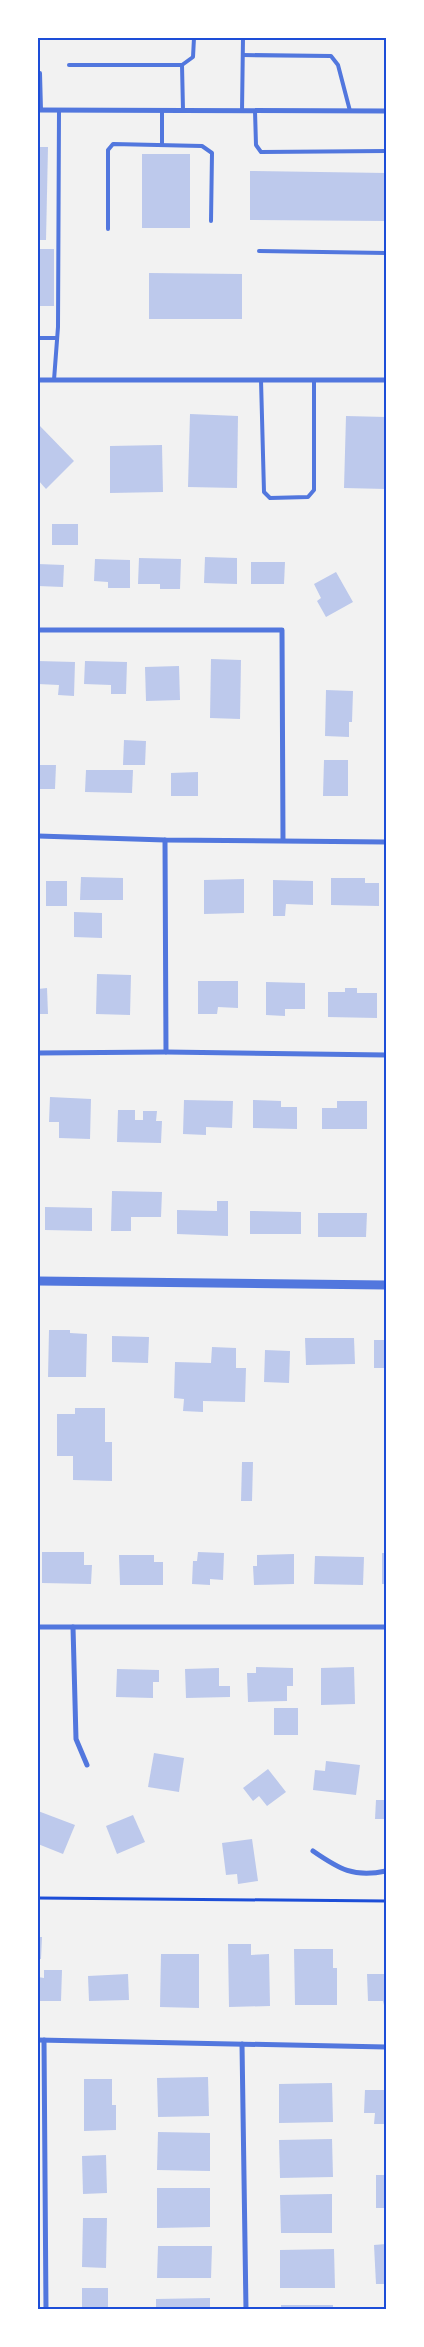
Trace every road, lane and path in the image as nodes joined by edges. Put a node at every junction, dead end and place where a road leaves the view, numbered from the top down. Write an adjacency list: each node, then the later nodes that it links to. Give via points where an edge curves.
1 (194, 38): 5 (lane, via 194,57)
2 (243, 38): 3 (lane)
3 (243, 55): 11 (lane); 13 (lane, via 331,56 338,65)
4 (69, 65): 5 (lane)
5 (182, 66): 10 (lane)
6 (38, 73): 7 (lane)
7 (39, 110): 8 (street)
8 (59, 110): 9 (street); 22 (lane)
9 (162, 110): 10 (street); 15 (lane)
10 (183, 110): 11 (street)
11 (242, 111): 12 (street)
12 (254, 111): 13 (street); 16 (lane, via 256,145 261,152)
13 (350, 111): 14 (street)
14 (386, 111)
15 (162, 145): 17 (lane, via 202,146 212,153); 18 (lane, via 113,144 108,150)
16 (386, 151)
17 (211, 220)
18 (108, 229)
19 (259, 251): 20 (lane)
20 (386, 253)
21 (38, 338): 22 (lane)
22 (57, 338): 24 (lane)
23 (38, 380): 24 (street)
24 (54, 380): 25 (street)
25 (261, 380): 26 (street); 26 (lane, via 264,492 270,498 308,497 314,490)
26 (314, 380): 27 (street)
27 (386, 380)
28 (38, 630): 31 (street, via 282,630)
29 (38, 836): 30 (street)
30 (165, 840): 31 (street); 33 (street)
31 (283, 840): 32 (street)
32 (386, 842)
33 (166, 1052): 34 (street); 35 (street)
34 (38, 1053)
35 (386, 1055)
36 (38, 1281): 37 (street)
37 (386, 1285)
38 (38, 1627): 39 (street)
39 (73, 1627): 40 (street); 41 (street, via 76,1739)
40 (386, 1628)
41 (87, 1765)
42 (313, 1851): 43 (street, via 339,1869 372,1874)
43 (386, 1871)
44 (38, 1898): 45 (path)
45 (386, 1901)
46 (38, 2040): 47 (street)
47 (44, 2040): 48 (street); 50 (street)
48 (242, 2044): 49 (street); 51 (street)
49 (386, 2047)
50 (46, 2310)
51 (246, 2310)

